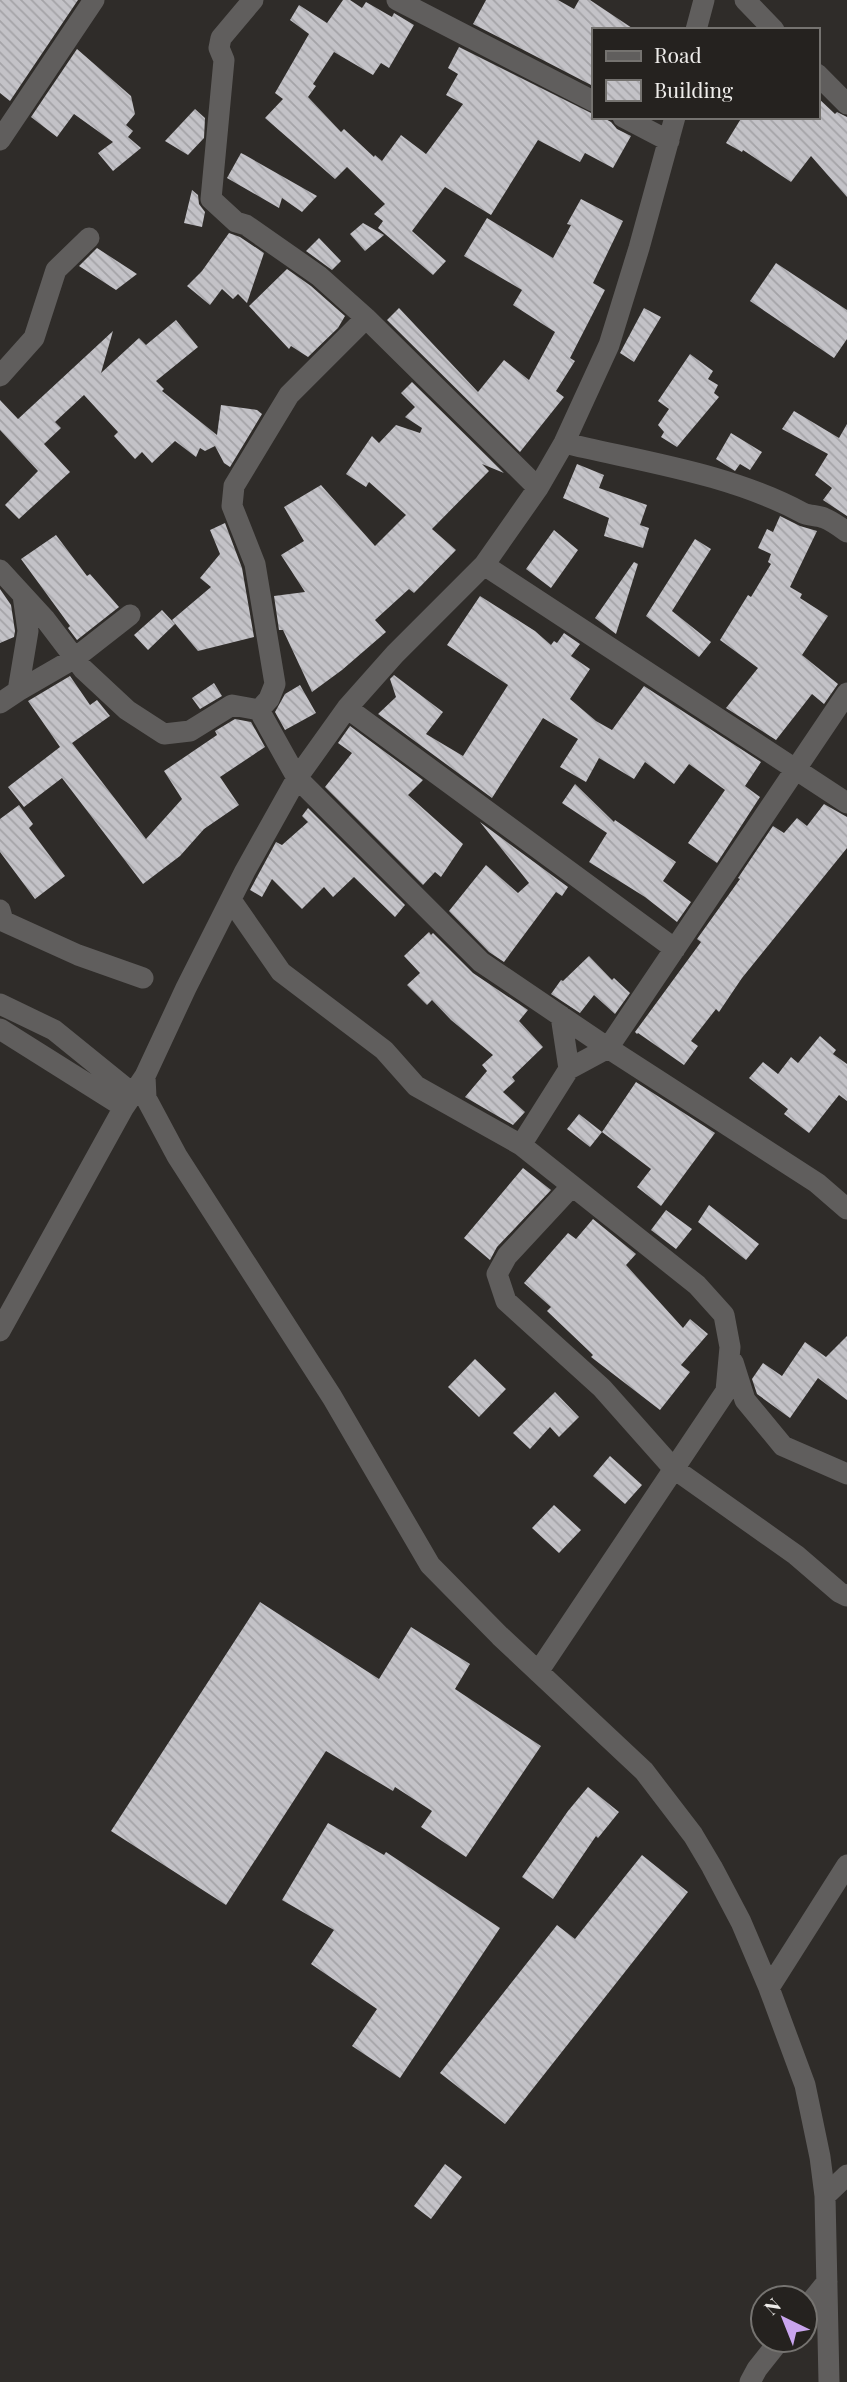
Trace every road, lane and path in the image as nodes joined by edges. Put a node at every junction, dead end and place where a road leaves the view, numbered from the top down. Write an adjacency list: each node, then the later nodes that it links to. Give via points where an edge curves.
1 (94, 0): 13 (street)
2 (253, 0): 16 (street, via 221,38 211,199 236,222 319,276)
3 (397, 0): 9 (street)
4 (704, 0): 6 (street)
5 (745, 0): 7 (street)
6 (697, 28)
7 (772, 28)
8 (819, 76): 10 (street)
9 (592, 100)
10 (847, 104)
11 (627, 119): 14 (street)
12 (674, 119): 14 (street)
13 (0, 140)
14 (669, 141): 18 (street, via 609,345)
15 (89, 238): 17 (street, via 56,270 34,338)
16 (366, 318): 19 (street); 30 (street, via 289,395 234,486 232,506 255,564 275,684)
17 (0, 376)
18 (564, 443): 19 (street); 20 (street, via 730,481)
19 (537, 488): 21 (street)
20 (847, 532)
21 (484, 565): 29 (street); 31 (street)
22 (0, 570): 23 (street)
23 (23, 595): 25 (street); 26 (street, via 28,631)
24 (131, 615): 25 (street)
25 (75, 658): 26 (street); 30 (street, via 127,710 164,734 190,732 232,705)
26 (18, 691): 28 (street)
27 (847, 693): 31 (street)
28 (0, 703)
29 (347, 708): 32 (street); 36 (street)
30 (259, 710): 32 (street)
31 (797, 770): 33 (street); 36 (street)
32 (297, 778): 34 (street); 39 (street, via 481,962)
33 (847, 803)
34 (231, 900): 43 (street); 45 (street, via 281,972 384,1050 416,1086)
35 (0, 910): 37 (street, via 3,921)
36 (675, 949): 41 (street)
37 (143, 978)
38 (0, 1004): 44 (street, via 54,1030)
39 (562, 1016): 41 (street); 42 (street)
40 (0, 1029): 44 (street)
41 (608, 1048): 42 (street); 47 (street, via 817,1183)
42 (569, 1069): 45 (street)
43 (145, 1076): 44 (street); 53 (street, via 146,1098 177,1156 332,1397 419,1550)
44 (128, 1101): 48 (street)
45 (521, 1145): 46 (street)
46 (572, 1186): 49 (street, via 697,1285 724,1315); 50 (street, via 507,1256 497,1274 506,1301 601,1388)
47 (847, 1209)
48 (0, 1331)
49 (730, 1353): 50 (street, via 726,1391); 51 (street, via 745,1400 783,1446)
50 (673, 1468): 52 (street); 53 (street)
51 (847, 1474)
52 (847, 1596)
53 (538, 1672): 55 (street, via 644,1771 693,1835)
54 (847, 1865): 55 (street)
55 (769, 1988): 57 (street, via 805,2085)
56 (847, 2175): 57 (street)
57 (825, 2196): 58 (street)
58 (827, 2282): 59 (street); 62 (street)
59 (819, 2292)
60 (769, 2354): 61 (street)
61 (750, 2382)
62 (829, 2382)

